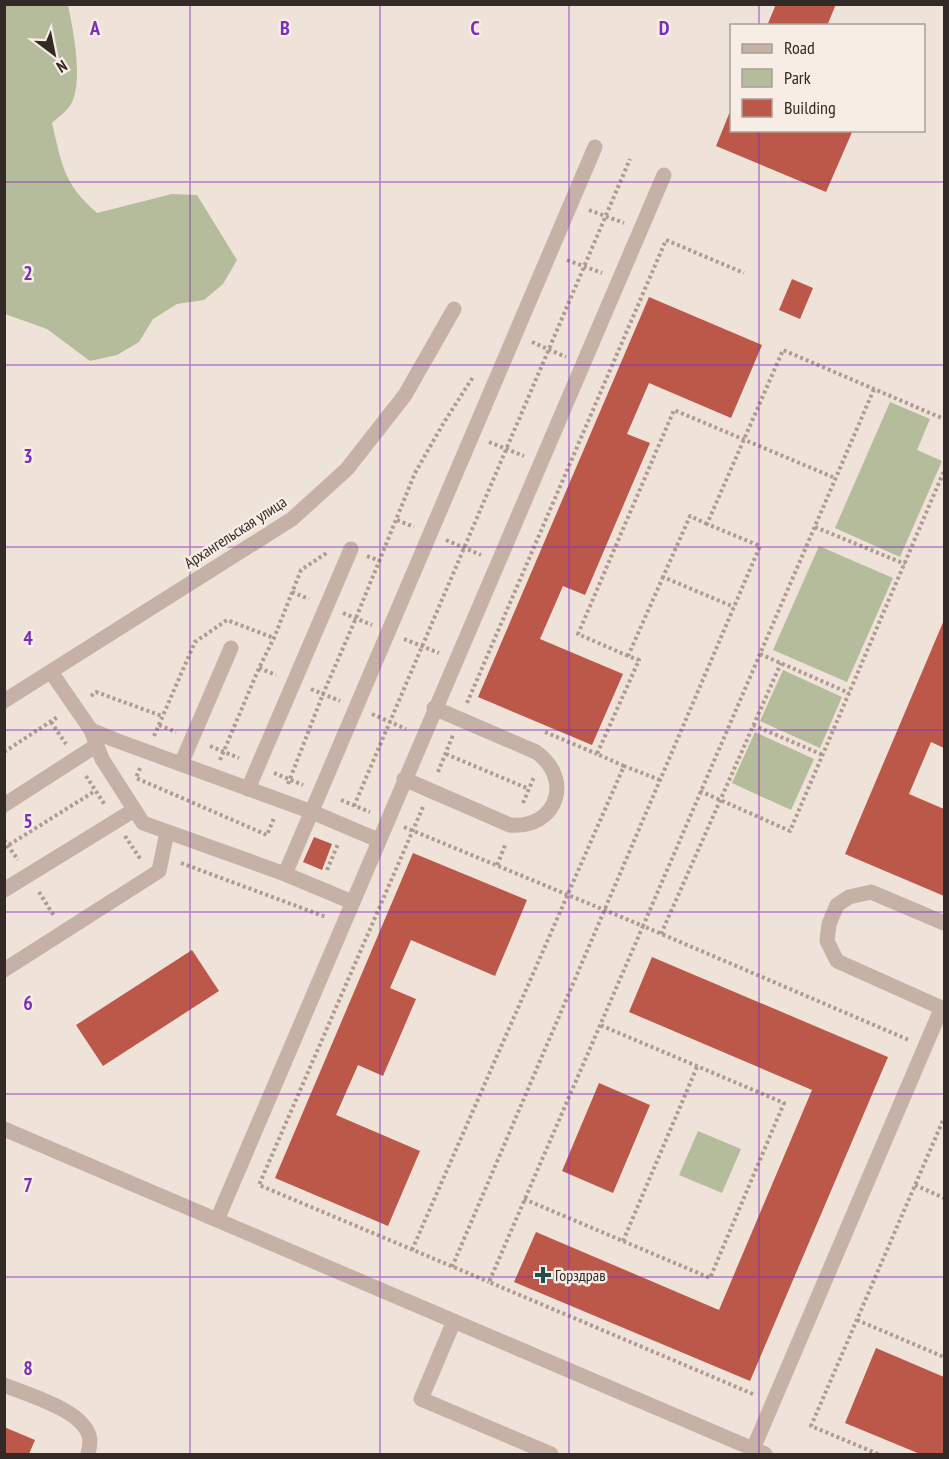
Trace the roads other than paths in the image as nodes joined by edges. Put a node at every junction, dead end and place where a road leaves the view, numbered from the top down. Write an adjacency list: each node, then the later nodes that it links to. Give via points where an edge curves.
1 (595, 147): 16 (street)
2 (664, 174): 8 (street)
3 (454, 309): 6 (street, Архангельская улица, via 405,395 346,469 299,512)
4 (351, 549): 13 (street)
5 (231, 648): 11 (street)
6 (51, 672): 7 (street, Архангельская улица); 9 (street)
7 (4, 701)
8 (434, 708): 12 (street); 12 (street, via 543,757 556,778 555,801 537,821 513,826)
9 (91, 730): 10 (street); 11 (street)
10 (97, 745): 14 (street); 15 (street)
11 (181, 764): 13 (street)
12 (404, 779): 18 (street)
13 (248, 789): 16 (street)
14 (4, 805)
15 (134, 810): 17 (street, via 143,823); 20 (street)
16 (312, 812): 18 (street); 19 (street)
17 (166, 832): 19 (street); 23 (street, via 159,871)
18 (378, 840): 21 (street)
19 (285, 874): 21 (street)
20 (4, 891)
21 (352, 902): 26 (street)
22 (945, 923): 24 (street, via 871,892 849,897 837,905 827,941 837,961)
23 (4, 970)
24 (943, 1008): 29 (street)
25 (4, 1129): 26 (street)
26 (217, 1220): 27 (street)
27 (454, 1321): 29 (street); 31 (street, via 421,1399)
28 (4, 1385): 30 (street, via 68,1412 82,1423 90,1439)
29 (759, 1452)
30 (88, 1455)
31 (551, 1455)

